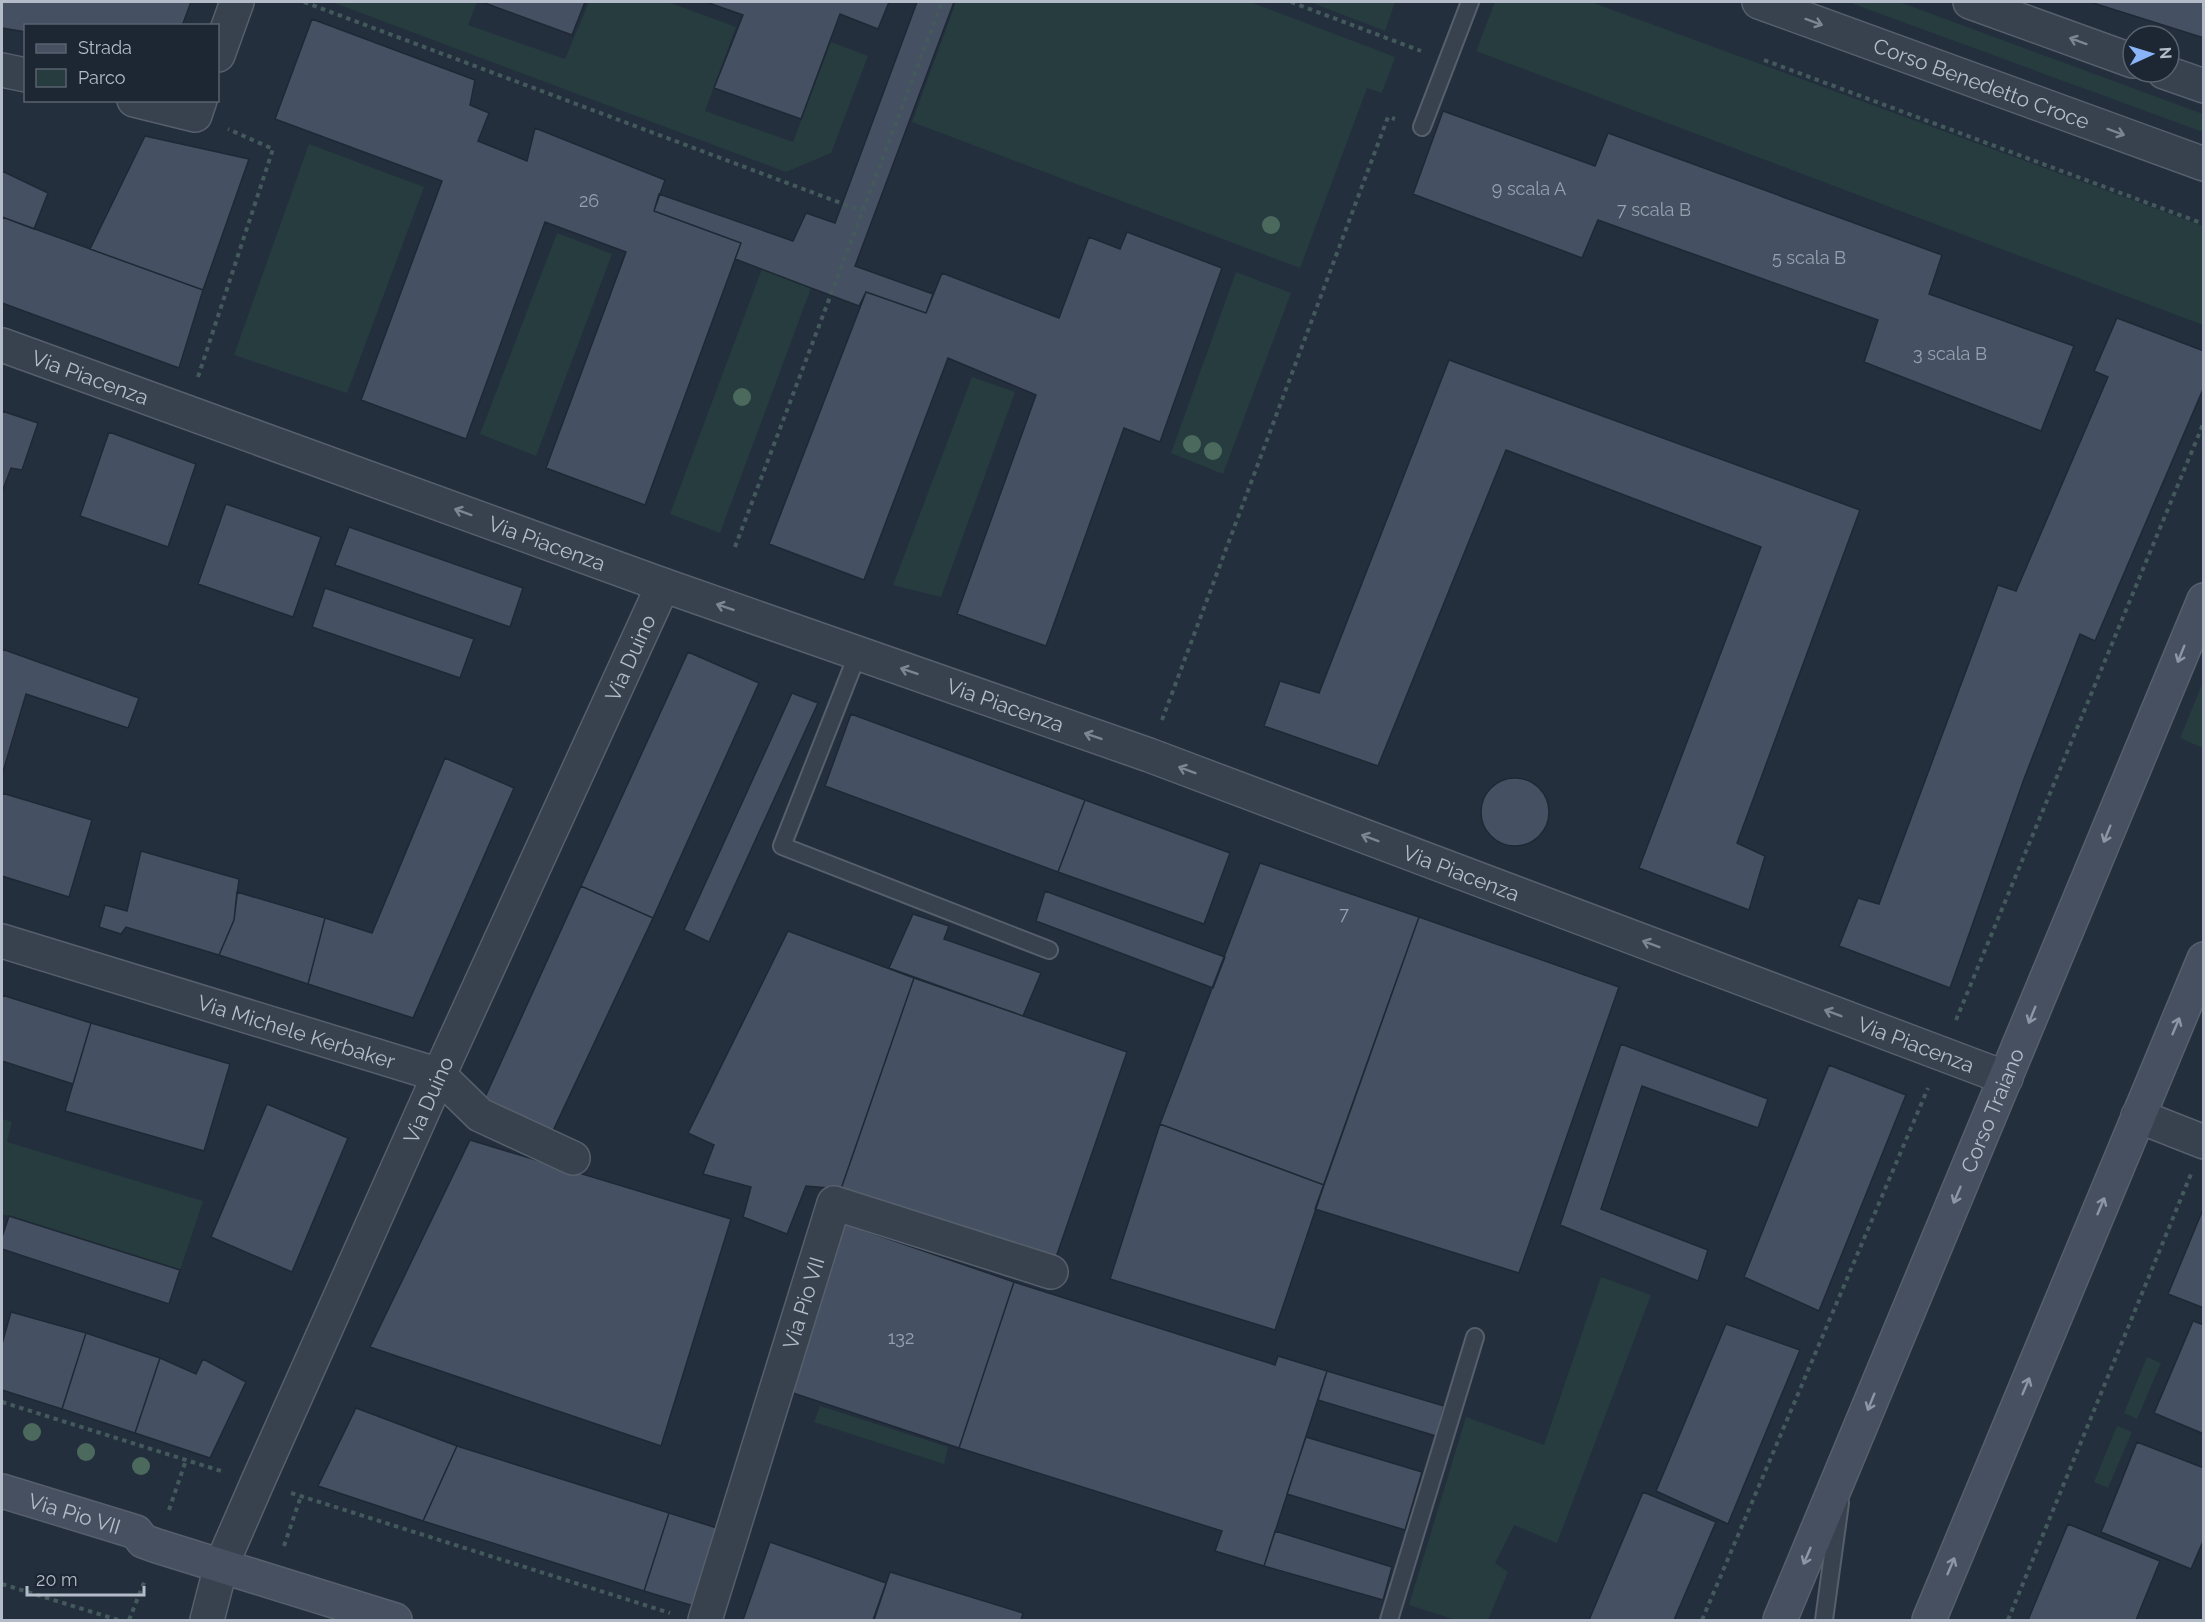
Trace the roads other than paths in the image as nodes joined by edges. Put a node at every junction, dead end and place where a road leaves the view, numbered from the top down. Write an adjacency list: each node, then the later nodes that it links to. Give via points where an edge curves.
1 (237, 2): 5 (street)
2 (1470, 2): 13 (lane)
3 (1759, 2): 14 (street, Corso Benedetto Croce, one-way to 14)
4 (1970, 2): 6 (street, one-way to 4)
5 (219, 52)
6 (2121, 57)
7 (2, 70): 8 (street)
8 (24, 75)
9 (2181, 78): 10 (street)
10 (2204, 86)
11 (150, 102): 12 (street)
12 (198, 108)
13 (1422, 127)
14 (2204, 164)
15 (2, 345): 16 (street, Via Piacenza, one-way to 15)
16 (663, 585): 18 (street, Via Piacenza, one-way to 16); 22 (street, Via Duino)
17 (2204, 600): 23 (main road, Corso Traiano, one-way to 23)
18 (858, 653): 20 (lane, via 782,846); 23 (street, Via Piacenza, one-way to 18, via 1149,755)
19 (2, 941): 22 (street, Via Michele Kerbaker)
20 (1049, 950)
21 (2204, 959): 24 (main road, one-way to 21)
22 (439, 1075): 26 (street, Via Michele Kerbaker, via 480,1115); 33 (street, Via Duino)
23 (2006, 1078): 29 (main road, Corso Traiano, one-way to 29)
24 (2138, 1116): 25 (street); 40 (main road, one-way to 24)
25 (2199, 1153)
26 (573, 1158)
27 (1051, 1272): 36 (street, Via Pio VII, via 834,1203)
28 (1475, 1337): 37 (lane)
29 (1846, 1464): 38 (main road, Corso Traiano, one-way to 38); 39 (lane)
30 (2, 1491): 32 (main road, Via Pio VII, via 136,1532)
31 (2, 1504): 32 (main road, Via Pio VII, via 132,1546)
32 (143, 1541): 33 (main road, Via Pio VII)
33 (221, 1566): 34 (street, Via Duino); 35 (main road, Via Pio VII)
34 (207, 1620)
35 (395, 1620)
36 (705, 1620)
37 (1389, 1620)
38 (1780, 1620)
39 (1824, 1620)
40 (1929, 1620)

